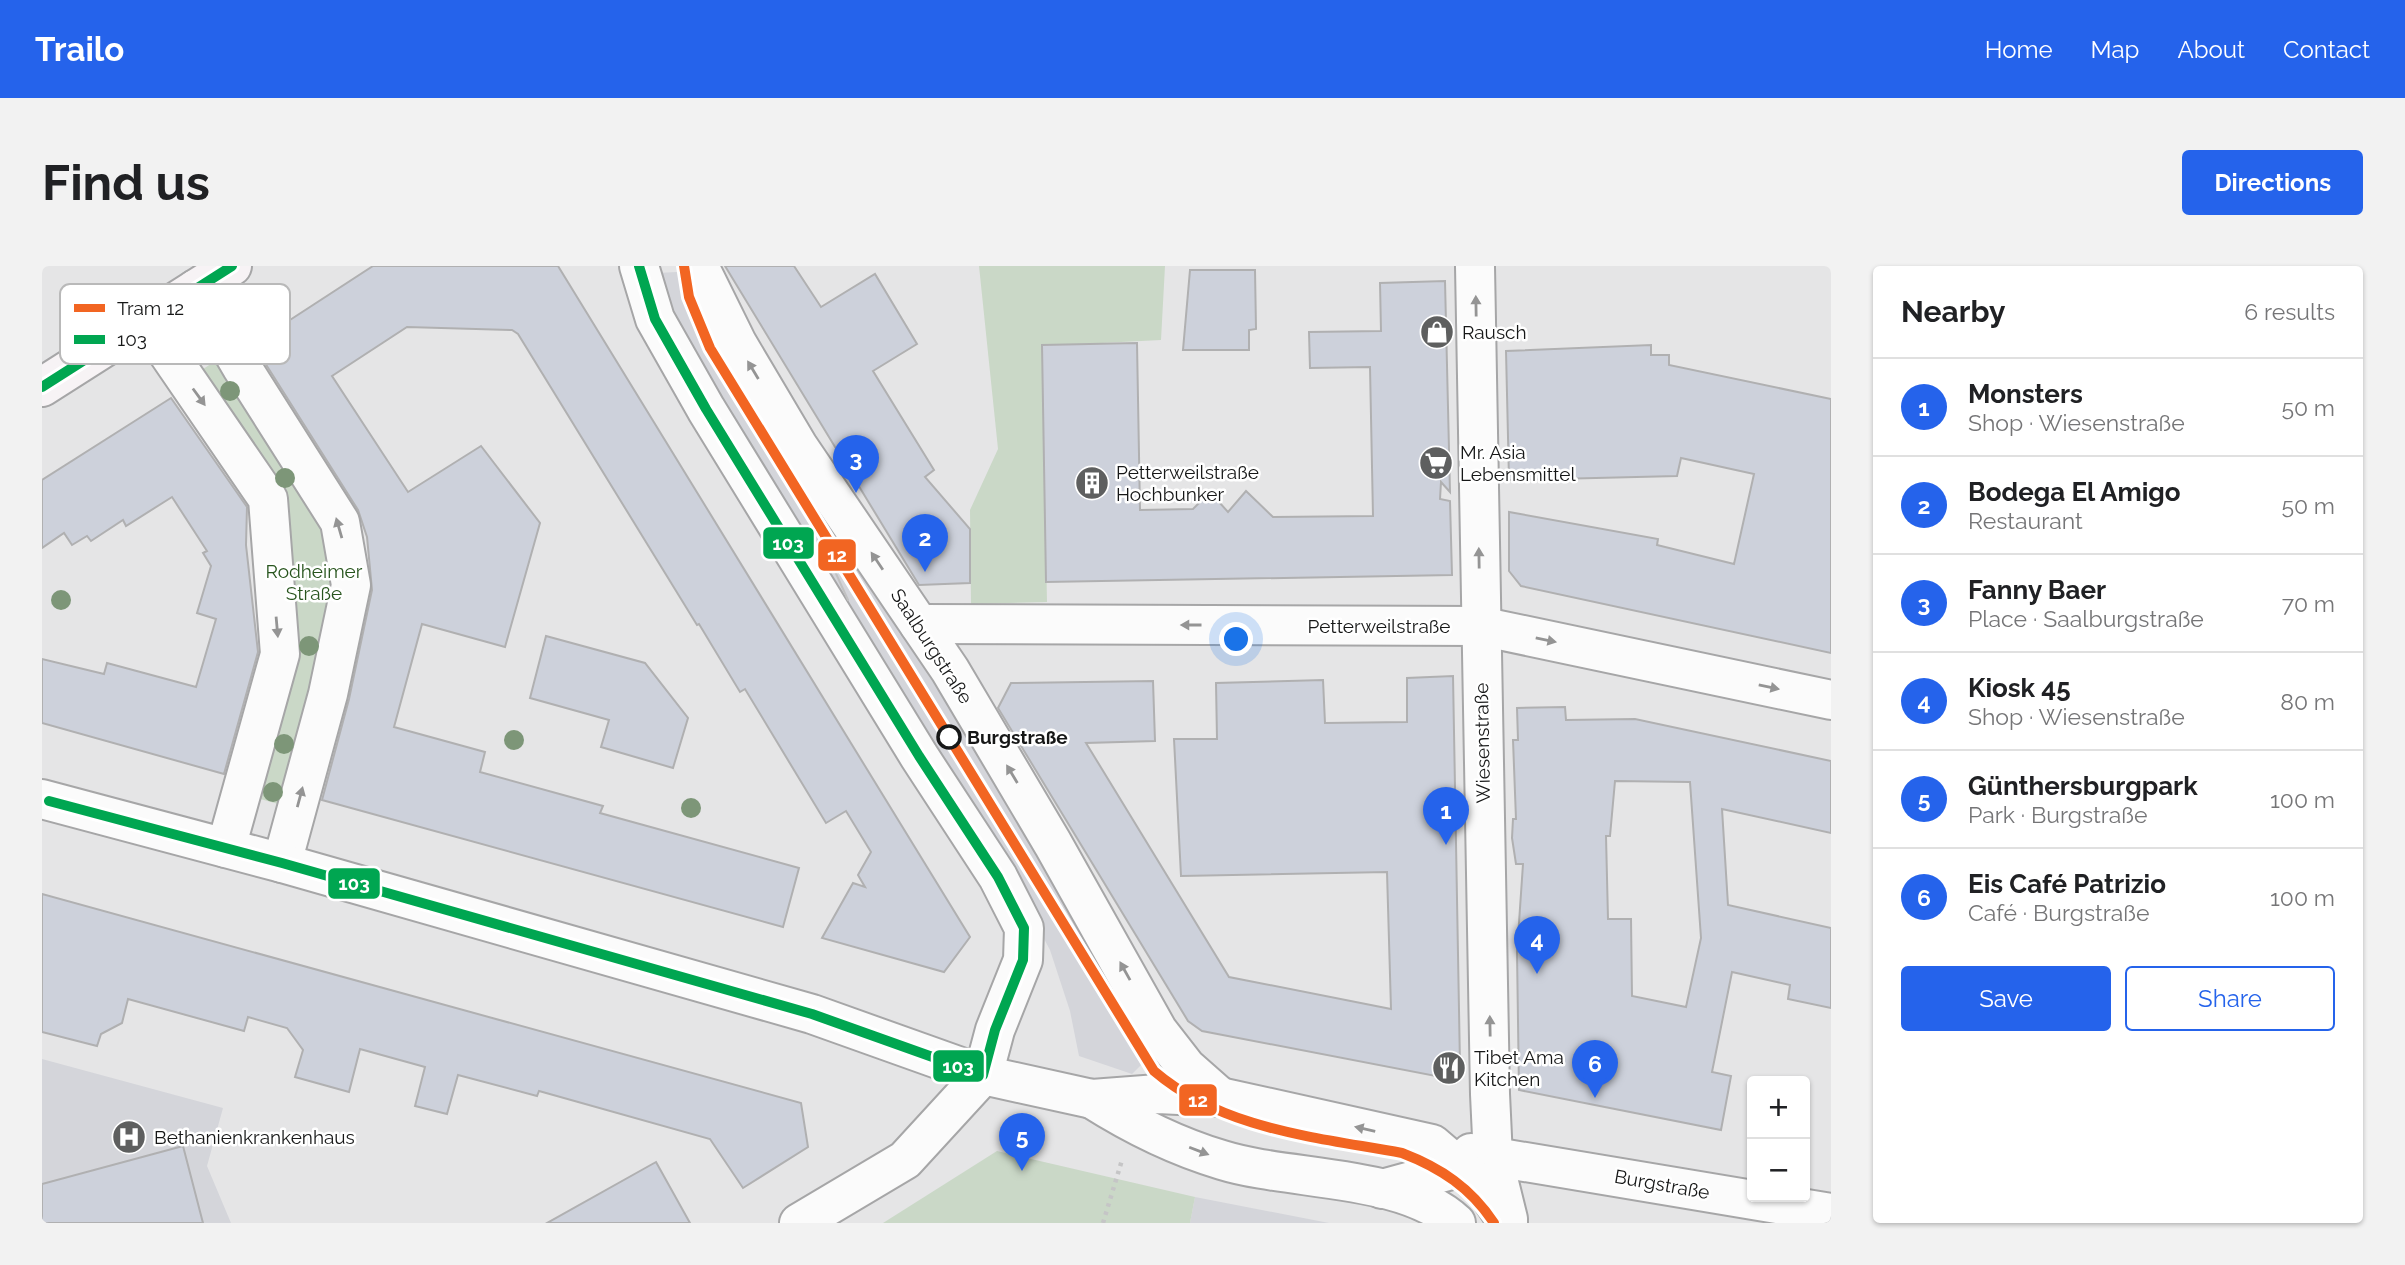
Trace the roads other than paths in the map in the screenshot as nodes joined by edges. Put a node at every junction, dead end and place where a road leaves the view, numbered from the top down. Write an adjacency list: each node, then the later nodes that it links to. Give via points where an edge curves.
1 (232, 266): 5 (main road)
2 (639, 266): 17 (street, via 655,319 706,409 998,877 1024,928 1023,960)
3 (699, 266): 10 (street, Saalburgstraße, one-way to 3, via 798,446 737,343)
4 (1475, 266): 11 (street, Wiesenstraße, one-way to 4)
5 (204, 284)
6 (78, 364): 9 (main road)
7 (175, 364): 14 (street, one-way to 14, via 268,499 279,654)
8 (242, 364): 15 (street, one-way to 8, via 328,694 351,585 340,522)
9 (42, 387)
10 (919, 624): 11 (street, Petterweilstraße, one-way to 10); 16 (street, Saalburgstraße, one-way to 10, via 1053,844)
11 (1480, 626): 12 (street, Petterweilstraße, one-way to 12); 20 (street, Wiesenstraße, one-way to 11)
12 (1831, 700)
13 (42, 799): 14 (street, Burgstraße)
14 (226, 848): 15 (street, Burgstraße)
15 (282, 863): 17 (street, Burgstraße, via 811,1014)
16 (1158, 1031): 18 (street, Saalburgstraße, via 1186,1067); 19 (street, via 1141,1077)
17 (983, 1075): 19 (street, Burgstraße); 24 (street, via 905,1160)
18 (1220, 1097): 19 (street, Burgstraße, via 1158,1094); 20 (street, Burgstraße, one-way to 18)
19 (1092, 1099): 21 (street, Burgstraße, one-way to 21, via 1135,1127 1223,1161)
20 (1462, 1156): 21 (street, Burgstraße); 22 (street, Burgstraße, via 1565,1167); 23 (street)
21 (1382, 1189): 25 (street, Burgstraße, via 1424,1202)
22 (1831, 1213)
23 (1508, 1221)
24 (799, 1223)
25 (1456, 1223)

